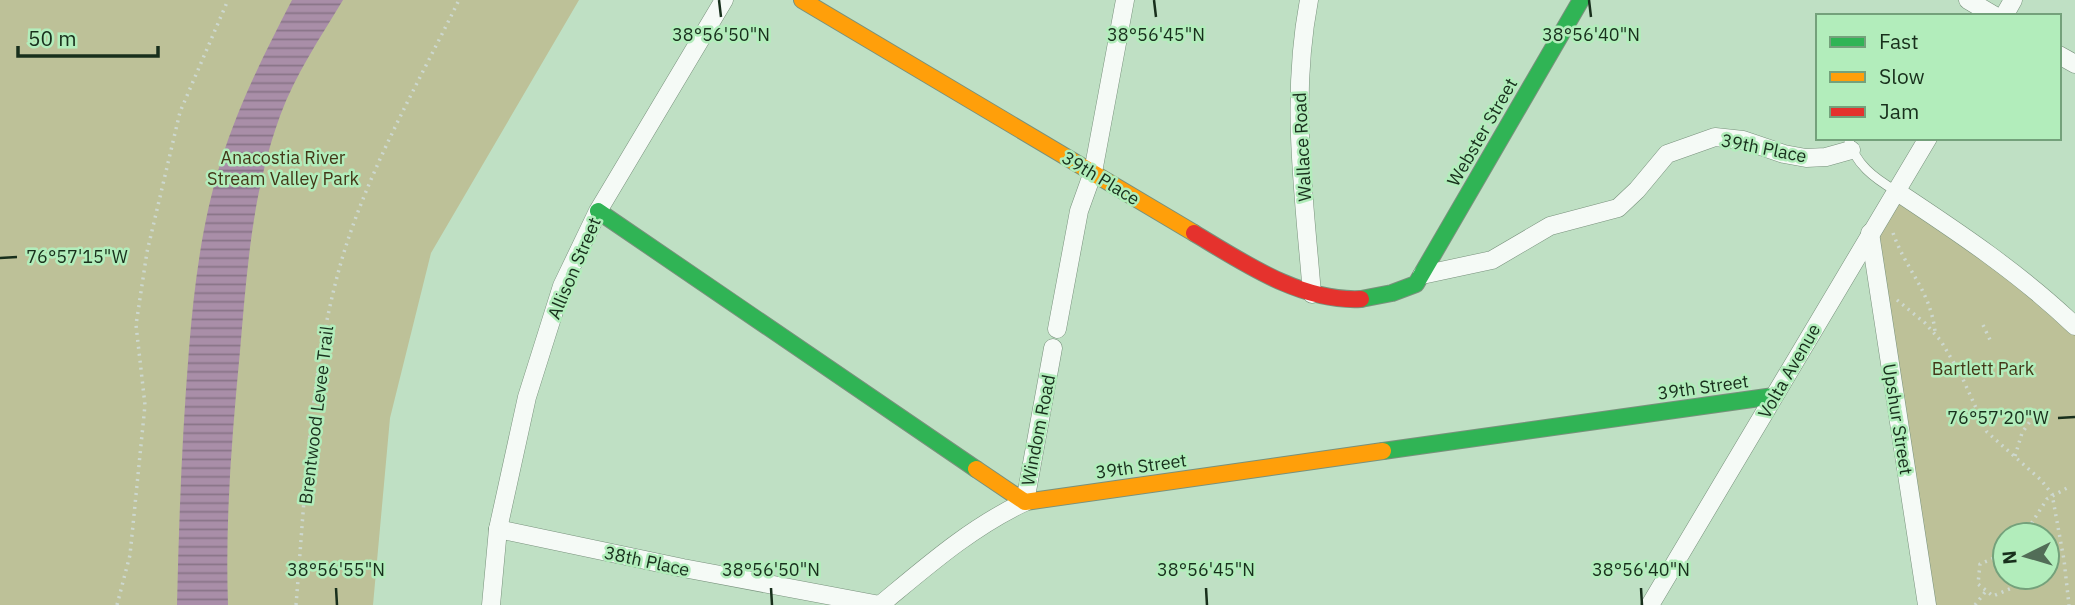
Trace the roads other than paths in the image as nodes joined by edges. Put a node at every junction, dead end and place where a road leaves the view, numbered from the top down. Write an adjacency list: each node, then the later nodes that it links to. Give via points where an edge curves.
1 (724, 0): 12 (street, Allison Street)
2 (802, 0): 10 (street, 39th Place)
3 (1125, 0): 10 (street)
4 (1309, 0): 15 (street, Wallace Road, via 1299,63 1298,125)
5 (1581, 0): 14 (street, Webster Street)
6 (1968, 0): 7 (street)
7 (1992, 14)
8 (1927, 140): 11 (street, Volta Avenue)
9 (1850, 144): 11 (lane, via 1862,166); 14 (street, 39th Place, via 1826,157 1805,158 1715,137 1667,154 1618,208 1550,226 1492,260)
10 (1093, 172): 15 (street, 39th Place, via 1248,265); 17 (street, via 1079,211)
11 (1896, 191): 13 (street, Volta Avenue); 16 (street, via 2004,266)
12 (598, 211): 20 (street); 21 (street, Allison Street, via 562,286 527,397)
13 (1870, 233): 19 (street, Volta Avenue); 25 (street, Upshur Street)
14 (1419, 279): 15 (street, 39th Place, via 1381,297)
15 (1312, 294)
16 (2075, 326)
17 (1057, 329)
18 (1053, 348): 20 (street, Windom Road)
19 (1774, 396): 20 (street, 39th Street); 24 (street, Volta Avenue)
20 (1024, 502): 23 (street, Windom Road, via 984,524)
21 (498, 529): 22 (street, Allison Street); 23 (street, 38th Place)
22 (491, 605)
23 (880, 605)
24 (1650, 605)
25 (1927, 605)

